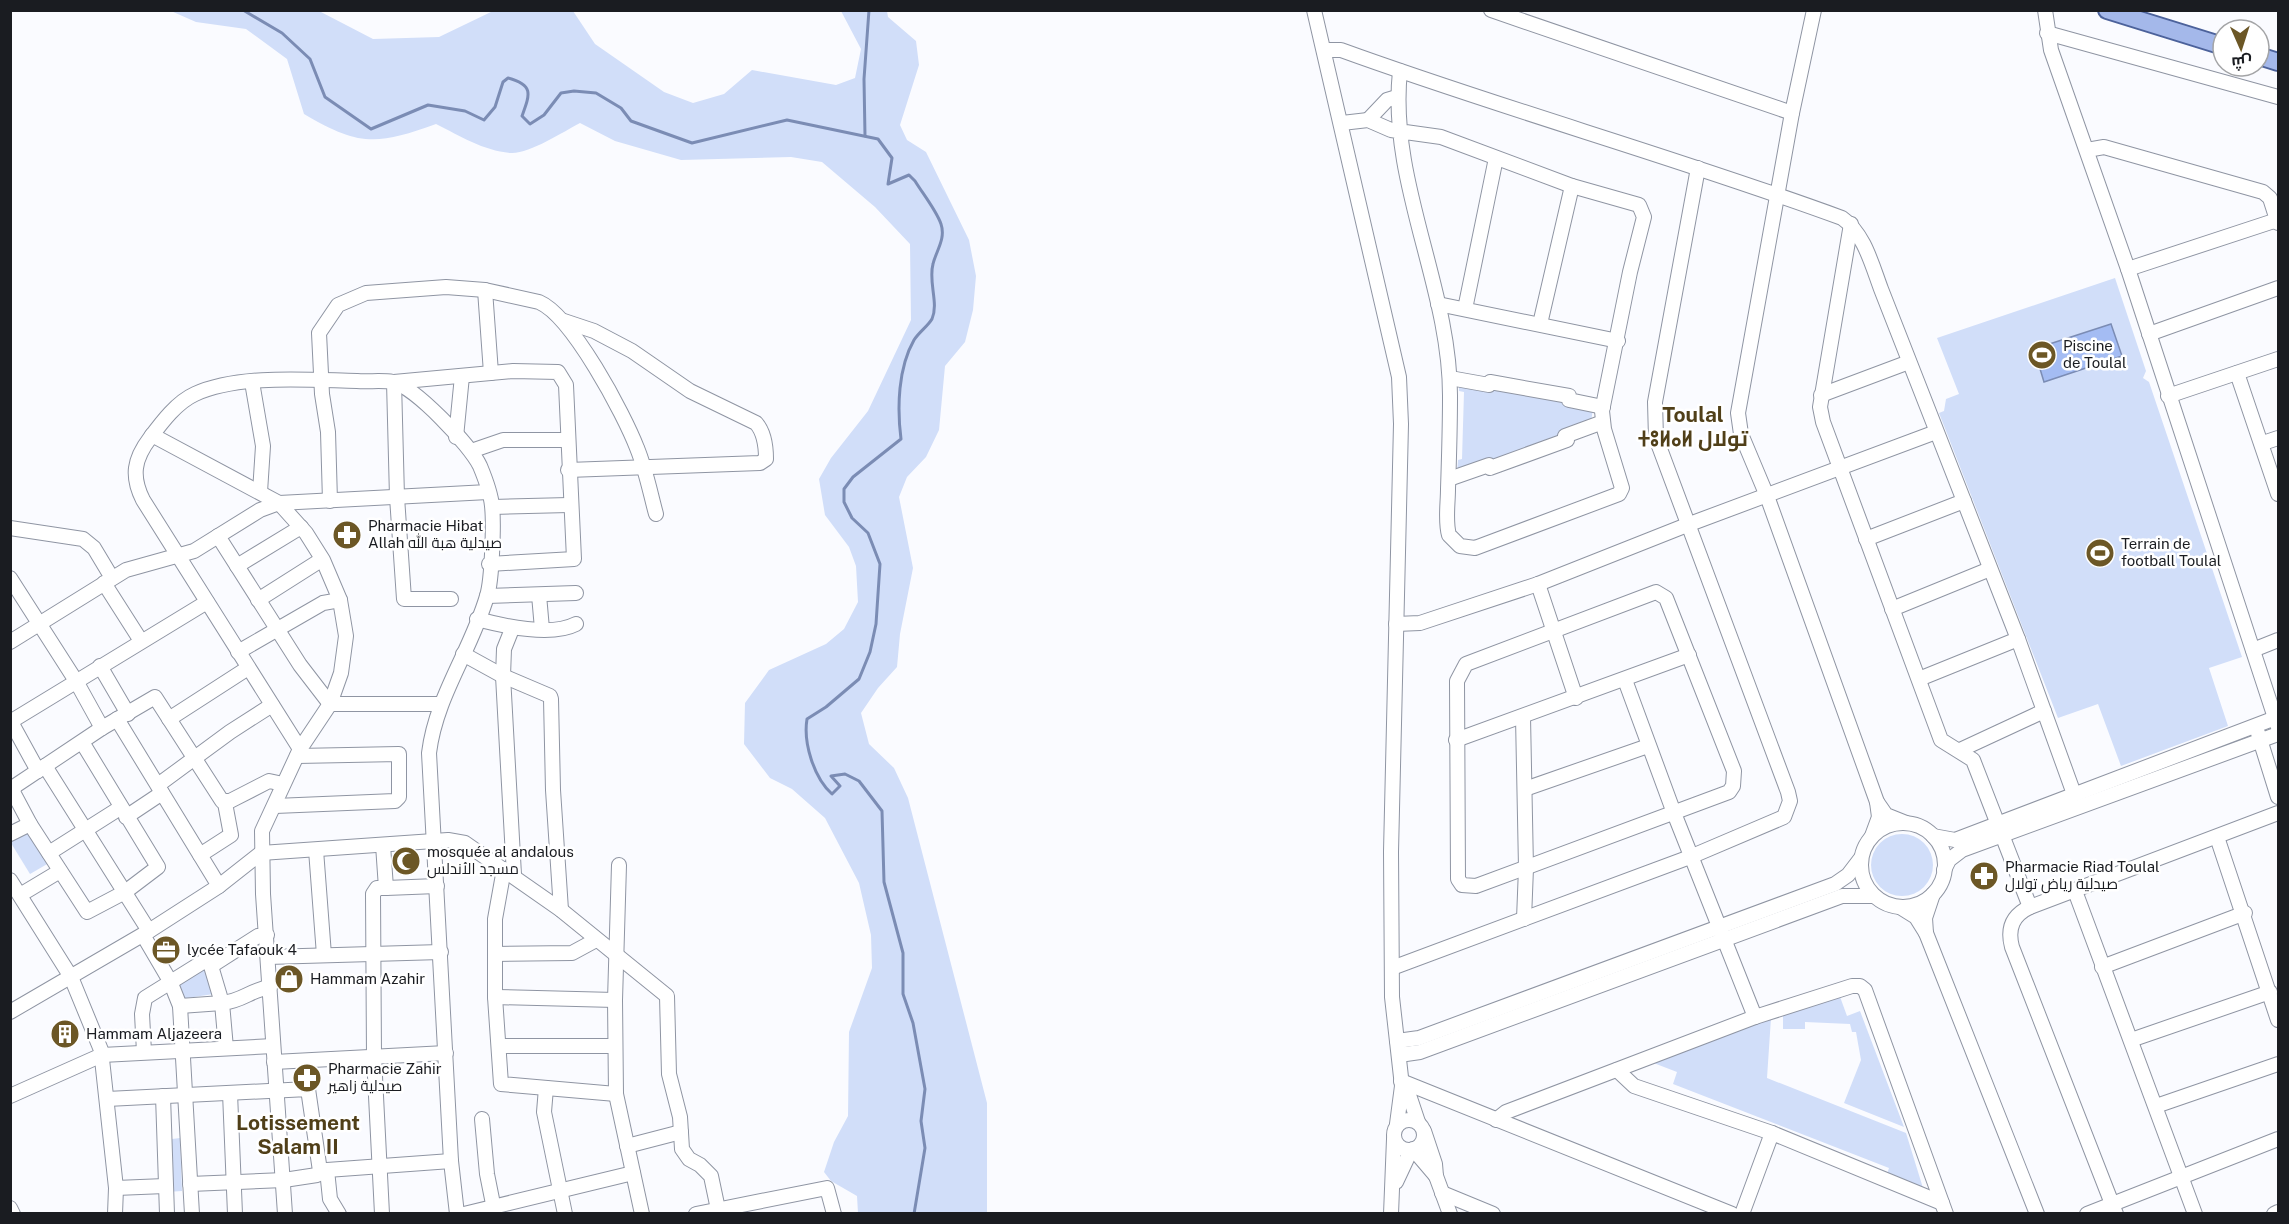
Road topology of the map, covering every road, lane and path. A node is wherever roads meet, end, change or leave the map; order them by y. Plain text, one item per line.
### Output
1 (1491, 10) edge
2 (1814, 10) edge
3 (2044, 10) edge
4 (2107, 10) edge
5 (1318, 14) edge
6 (2047, 33) junction
7 (2211, 42) edge
8 (1325, 50) junction
9 (1400, 71) junction
10 (1397, 97) junction
11 (2278, 97) edge
12 (1792, 113) junction
13 (1368, 120) junction
14 (1342, 123) junction
15 (1401, 132) junction
16 (2087, 150) junction
17 (1496, 158) junction
18 (1698, 168) junction
19 (1572, 186) junction
20 (1777, 194) junction
21 (2278, 221) edge
22 (1851, 224) junction
23 (2128, 269) junction
24 (2278, 288) edge
25 (485, 290) junction
26 (1438, 304) junction
27 (1465, 309) junction
28 (564, 321) junction
29 (1540, 324) junction
30 (2149, 333) junction
31 (1618, 341) junction
32 (2278, 359) edge
33 (1909, 362) junction
34 (491, 373) junction
35 (2237, 373) junction
36 (462, 376) junction
37 (1450, 378) junction
38 (321, 380) junction
39 (252, 382) junction
40 (394, 382) junction
41 (1821, 395) junction
42 (2168, 396) junction
43 (1603, 407) junction
44 (1603, 422) junction
45 (1936, 432) junction
46 (152, 435) junction
47 (456, 437) junction
48 (2278, 438) edge
49 (567, 440) junction
50 (2263, 443) junction
51 (471, 451) junction
52 (644, 466) junction
53 (1839, 469) junction
54 (568, 470) junction
55 (1449, 479) junction
56 (260, 492) junction
57 (488, 492) junction
58 (2278, 494) edge
59 (1767, 496) junction
60 (397, 497) junction
61 (330, 501) junction
62 (1964, 501) junction
63 (279, 503) junction
64 (569, 505) junction
65 (493, 507) junction
66 (656, 514) dead end
67 (1687, 525) junction
68 (302, 527) junction
69 (10, 528) edge
70 (218, 536) junction
71 (1866, 539) junction
72 (179, 557) junction
73 (321, 560) junction
74 (489, 564) junction
75 (237, 566) junction
76 (1990, 569) junction
77 (10, 578) edge
78 (108, 580) junction
79 (1538, 584) junction
80 (576, 593) dead end
81 (539, 595) junction
82 (487, 596) junction
83 (451, 599) dead end
84 (258, 600) junction
85 (340, 600) junction
86 (207, 602) junction
87 (1892, 609) junction
88 (477, 619) junction
89 (39, 624) junction
90 (576, 624) dead end
91 (1396, 624) junction
92 (277, 628) junction
93 (512, 629) junction
94 (542, 629) junction
95 (1554, 631) junction
96 (2018, 639) junction
97 (2278, 639) edge
98 (141, 641) junction
99 (10, 642) edge
100 (2253, 650) junction
101 (238, 652) junction
102 (463, 654) junction
103 (1689, 655) junction
104 (100, 666) junction
105 (248, 668) junction
106 (503, 676) junction
107 (1919, 679) junction
108 (1625, 680) junction
109 (76, 681) junction
110 (1576, 699) junction
111 (330, 704) junction
112 (440, 704) junction
113 (272, 705) junction
114 (2044, 711) junction
115 (123, 716) junction
116 (1524, 717) junction
117 (169, 719) junction
118 (11, 721) edge
119 (2278, 721) edge
120 (2255, 726) junction
121 (102, 728) junction
122 (2278, 734) edge
123 (1456, 740) junction
124 (2260, 741) junction
125 (82, 742) junction
126 (1648, 746) junction
127 (1960, 750) junction
128 (298, 753) junction
129 (195, 759) junction
130 (42, 769) junction
131 (283, 784) junction
132 (160, 789) junction
133 (1525, 789) junction
134 (2074, 794) junction
135 (2278, 797) edge
136 (1877, 802) junction
137 (225, 803) junction
138 (275, 806) junction
139 (123, 812) junction
140 (1674, 813) junction
141 (2278, 813) edge
142 (30, 824) junction
143 (1908, 824) junction
144 (1998, 830) junction
145 (84, 831) junction
146 (10, 834) edge
147 (1933, 836) junction
148 (2217, 837) junction
149 (1871, 838) junction
150 (433, 842) junction
151 (383, 845) junction
152 (316, 850) junction
153 (49, 853) junction
154 (261, 853) junction
155 (200, 855) junction
156 (1690, 857) junction
157 (1861, 858) junction
158 (619, 866) dead end
159 (1526, 868) junction
160 (1944, 870) junction
161 (60, 871) junction
162 (509, 872) junction
163 (10, 880) edge
164 (219, 886) junction
165 (436, 886) junction
166 (387, 888) junction
167 (2075, 891) junction
168 (125, 892) junction
169 (1933, 894) junction
170 (20, 895) junction
171 (1874, 896) junction
172 (1900, 907) junction
173 (2030, 907) junction
174 (561, 910) junction
175 (2244, 913) junction
176 (1524, 919) junction
177 (146, 933) junction
178 (1722, 933) junction
179 (1926, 933) junction
180 (267, 935) junction
181 (596, 940) junction
182 (441, 952) junction
183 (616, 953) junction
184 (374, 954) junction
185 (495, 954) junction
186 (324, 955) junction
187 (268, 957) junction
188 (210, 966) junction
189 (2102, 967) junction
190 (1392, 968) junction
191 (71, 977) junction
192 (170, 981) junction
193 (270, 987) junction
194 (2270, 992) junction
195 (495, 998) junction
196 (615, 1000) junction
197 (222, 1003) junction
198 (180, 1006) junction
199 (10, 1012) edge
200 (1755, 1017) junction
201 (2278, 1020) edge
202 (2131, 1040) junction
203 (273, 1046) junction
204 (499, 1046) junction
205 (614, 1046) junction
206 (226, 1048) junction
207 (1398, 1048) junction
208 (183, 1050) junction
209 (144, 1052) junction
210 (446, 1053) junction
211 (102, 1055) junction
212 (374, 1057) junction
213 (274, 1062) junction
214 (2278, 1064) edge
215 (1617, 1070) junction
216 (1402, 1084) junction
217 (546, 1088) junction
218 (276, 1090) junction
219 (230, 1093) junction
220 (616, 1094) junction
221 (187, 1095) junction
222 (10, 1096) edge
223 (164, 1096) junction
224 (107, 1099) junction
225 (2156, 1106) junction
226 (482, 1119) dead end
227 (1496, 1120) junction
228 (1397, 1124) junction
229 (1421, 1127) junction
230 (681, 1132) junction
231 (1772, 1133) junction
232 (1394, 1139) junction
233 (2278, 1139) edge
234 (627, 1146) junction
235 (1412, 1150) junction
236 (451, 1161) junction
237 (380, 1166) junction
238 (324, 1171) junction
239 (633, 1173) junction
240 (1436, 1176) junction
241 (2180, 1178) junction
242 (284, 1180) junction
243 (233, 1183) junction
244 (190, 1184) junction
245 (165, 1186) junction
246 (1394, 1187) junction
247 (116, 1188) junction
248 (561, 1191) junction
249 (1442, 1193) junction
250 (10, 1208) edge
251 (1944, 1208) edge
252 (2114, 1209) edge
253 (495, 1211) edge
254 (719, 1211) edge
255 (2278, 1212) edge
256 (13, 1214) edge
257 (115, 1214) edge
258 (167, 1214) edge
259 (192, 1214) edge
260 (235, 1214) edge
261 (285, 1214) edge
262 (339, 1214) edge
263 (382, 1214) edge
264 (457, 1214) edge
265 (464, 1214) edge
266 (565, 1214) edge
267 (642, 1214) edge
268 (696, 1214) edge
269 (834, 1214) edge
270 (1391, 1214) edge
271 (1450, 1214) edge
272 (1493, 1214) edge
273 (1732, 1214) edge
274 (1742, 1214) edge
275 (2037, 1214) edge
276 (2086, 1214) edge
277 (2195, 1214) edge
278 (2274, 1214) edge

1 - 12 street
2 - 12 street
3 - 6 street
4 - 7 main road
5 - 8 street
6 - 11 street
6 - 16 street
8 - 9 street
8 - 14 street
9 - 10 street
9 - 18 street
10 - 13 street
10 - 15 street
12 - 20 street
13 - 14 street
13 - 15 street
14 - 91 street
15 - 17 street
15 - 26 street
16 - 21 street
16 - 23 street
17 - 19 street
17 - 27 street
18 - 20 street
18 - 67 street
19 - 29 street
19 - 31 street
20 - 22 street
20 - 59 street
21 - 23 street
22 - 33 street
22 - 41 street
23 - 30 street
24 - 30 street
25 - 28 street
25 - 34 street
25 - 38 street
26 - 27 street
26 - 37 street
27 - 29 street
28 - 52 street
28 - 52 street
29 - 31 street
30 - 42 street
31 - 43 street
32 - 35 street
33 - 41 street
33 - 45 street
34 - 36 street
34 - 49 street
35 - 42 street
35 - 50 street
36 - 40 street
36 - 47 street
37 - 43 street
37 - 55 street
38 - 39 street
38 - 40 street
38 - 61 street
39 - 46 street
39 - 56 street
40 - 47 street
40 - 60 street
41 - 53 street
42 - 100 street
43 - 44 street
44 - 55 street
44 - 55 street
45 - 53 street
45 - 62 street
46 - 56 street
46 - 72 street
47 - 51 street
48 - 50 street
49 - 51 street
49 - 54 street
50 - 58 street
51 - 57 street
52 - 54 street
52 - 66 street
53 - 59 street
53 - 71 street
54 - 64 street
56 - 63 street
57 - 60 street
57 - 65 street
59 - 67 street
59 - 136 street
60 - 61 street
60 - 83 street
61 - 63 street
62 - 71 street
62 - 76 street
63 - 68 street
63 - 70 street
64 - 65 street
64 - 74 street
65 - 74 street
67 - 79 street
67 - 156 street
68 - 73 street
68 - 75 street
69 - 78 street
70 - 72 street
70 - 75 street
71 - 87 street
72 - 78 street
72 - 86 street
73 - 84 street
73 - 85 street
74 - 82 street
75 - 84 street
76 - 87 street
76 - 96 street
77 - 89 street
78 - 89 street
78 - 98 street
79 - 91 street
79 - 95 street
80 - 81 street
81 - 82 street
81 - 94 street
82 - 88 street
84 - 92 street
85 - 92 street
85 - 111 street
86 - 98 street
86 - 101 street
87 - 107 street
88 - 93 street
88 - 102 street
89 - 99 street
89 - 109 street
90 - 94 street
91 - 190 street
92 - 101 street
92 - 111 street
93 - 94 street
93 - 106 street
95 - 103 street
95 - 110 street
95 - 123 street
96 - 107 street
96 - 114 street
97 - 100 street
98 - 104 street
100 - 119 street
101 - 105 street
102 - 106 street
102 - 112 street
103 - 108 street
103 - 140 street
104 - 109 street
104 - 115 street
105 - 113 street
105 - 117 street
106 - 162 street
106 - 174 street
107 - 127 street
108 - 110 street
108 - 126 street
109 - 118 street
109 - 121 street
110 - 116 street
111 - 112 street
111 - 128 street
112 - 150 street
113 - 128 street
113 - 129 street
114 - 127 street
114 - 134 street
115 - 117 street
115 - 121 street
115 - 132 street
116 - 123 street
116 - 133 street
117 - 129 street
118 - 130 street
119 - 120 street
120 - 124 street
120 - 134 street
121 - 125 street
122 - 124 street
123 - 159 street
124 - 135 street
124 - 144 street
125 - 130 street
125 - 139 street
126 - 133 street
126 - 140 street
127 - 144 street
128 - 131 street
128 - 138 street
129 - 132 street
129 - 137 street
130 - 142 street
130 - 145 street
131 - 137 street
131 - 138 street
132 - 139 street
132 - 155 street
133 - 159 street
134 - 144 street
136 - 143 street
136 - 149 street
137 - 155 street
138 - 154 street
139 - 145 street
139 - 168 street
140 - 156 street
140 - 159 street
141 - 148 street
142 - 146 street
142 - 153 street
143 - 147 street
143 - 149 street
144 - 147 street
144 - 160 street
144 - 173 street
145 - 153 street
145 - 168 street
147 - 160 street
148 - 167 street
148 - 175 street
149 - 157 street
150 - 151 street
150 - 162 street
150 - 165 street
151 - 152 street
151 - 166 street
152 - 154 street
152 - 186 street
153 - 161 street
154 - 164 street
154 - 180 street
155 - 164 street
156 - 176 street
156 - 178 street
157 - 171 street
157 - 178 street
158 - 183 street
159 - 176 street
160 - 169 street
161 - 168 street
161 - 170 street
162 - 174 street
162 - 185 street
163 - 170 street
164 - 177 street
165 - 166 street
165 - 182 street
166 - 184 street
167 - 173 street
167 - 189 street
168 - 177 street
169 - 172 street
169 - 179 street
170 - 191 street
171 - 172 street
171 - 178 street
172 - 179 street
173 - 252 street
174 - 181 street
175 - 189 street
175 - 194 street
176 - 190 street
177 - 191 street
177 - 192 street
178 - 200 street
178 - 207 street
179 - 275 street
180 - 187 street
180 - 188 street
181 - 183 street
181 - 185 street
182 - 184 street
182 - 210 street
183 - 196 street
183 - 230 street
184 - 186 street
184 - 212 street
185 - 195 street
186 - 187 street
187 - 193 street
188 - 192 street
188 - 197 street
189 - 202 street
190 - 207 street
191 - 199 street
191 - 211 street
192 - 198 street
192 - 209 street
193 - 197 street
193 - 203 street
194 - 201 street
194 - 202 street
195 - 196 street
195 - 204 street
196 - 205 street
197 - 198 street
197 - 206 street
198 - 208 street
200 - 215 street
200 - 251 street
202 - 225 street
203 - 206 street
203 - 213 street
204 - 205 street
204 - 217 street
205 - 220 street
206 - 208 street
207 - 216 street
208 - 209 street
208 - 221 street
209 - 211 street
210 - 212 street
210 - 236 street
211 - 222 street
211 - 224 street
212 - 213 street
212 - 237 street
213 - 218 street
214 - 225 street
215 - 227 street
215 - 231 street
216 - 227 street
216 - 228 street
216 - 229 street
217 - 220 street
217 - 248 street
218 - 219 street
218 - 238 street
218 - 242 street
219 - 221 street
219 - 243 street
220 - 234 street
221 - 223 street
221 - 244 street
223 - 224 street
223 - 245 street
224 - 247 street
225 - 241 street
226 - 253 street
227 - 273 street
228 - 229 street
228 - 232 street
229 - 235 street
229 - 240 street
230 - 234 street
230 - 254 street
231 - 251 street
231 - 274 street
232 - 235 street
232 - 246 street
233 - 241 street
234 - 239 street
235 - 240 street
235 - 246 street
236 - 237 street
236 - 264 street
237 - 238 street
237 - 263 street
238 - 242 street
238 - 262 street
239 - 248 street
239 - 267 street
240 - 249 street
241 - 252 street
241 - 277 street
242 - 243 street
242 - 261 street
243 - 244 street
243 - 260 street
244 - 259 street
245 - 247 street
245 - 258 street
246 - 270 street
247 - 257 street
248 - 253 street
248 - 266 street
249 - 271 street
249 - 272 street
250 - 256 street
252 - 276 street
253 - 265 street
254 - 268 street
254 - 269 street
255 - 278 street

